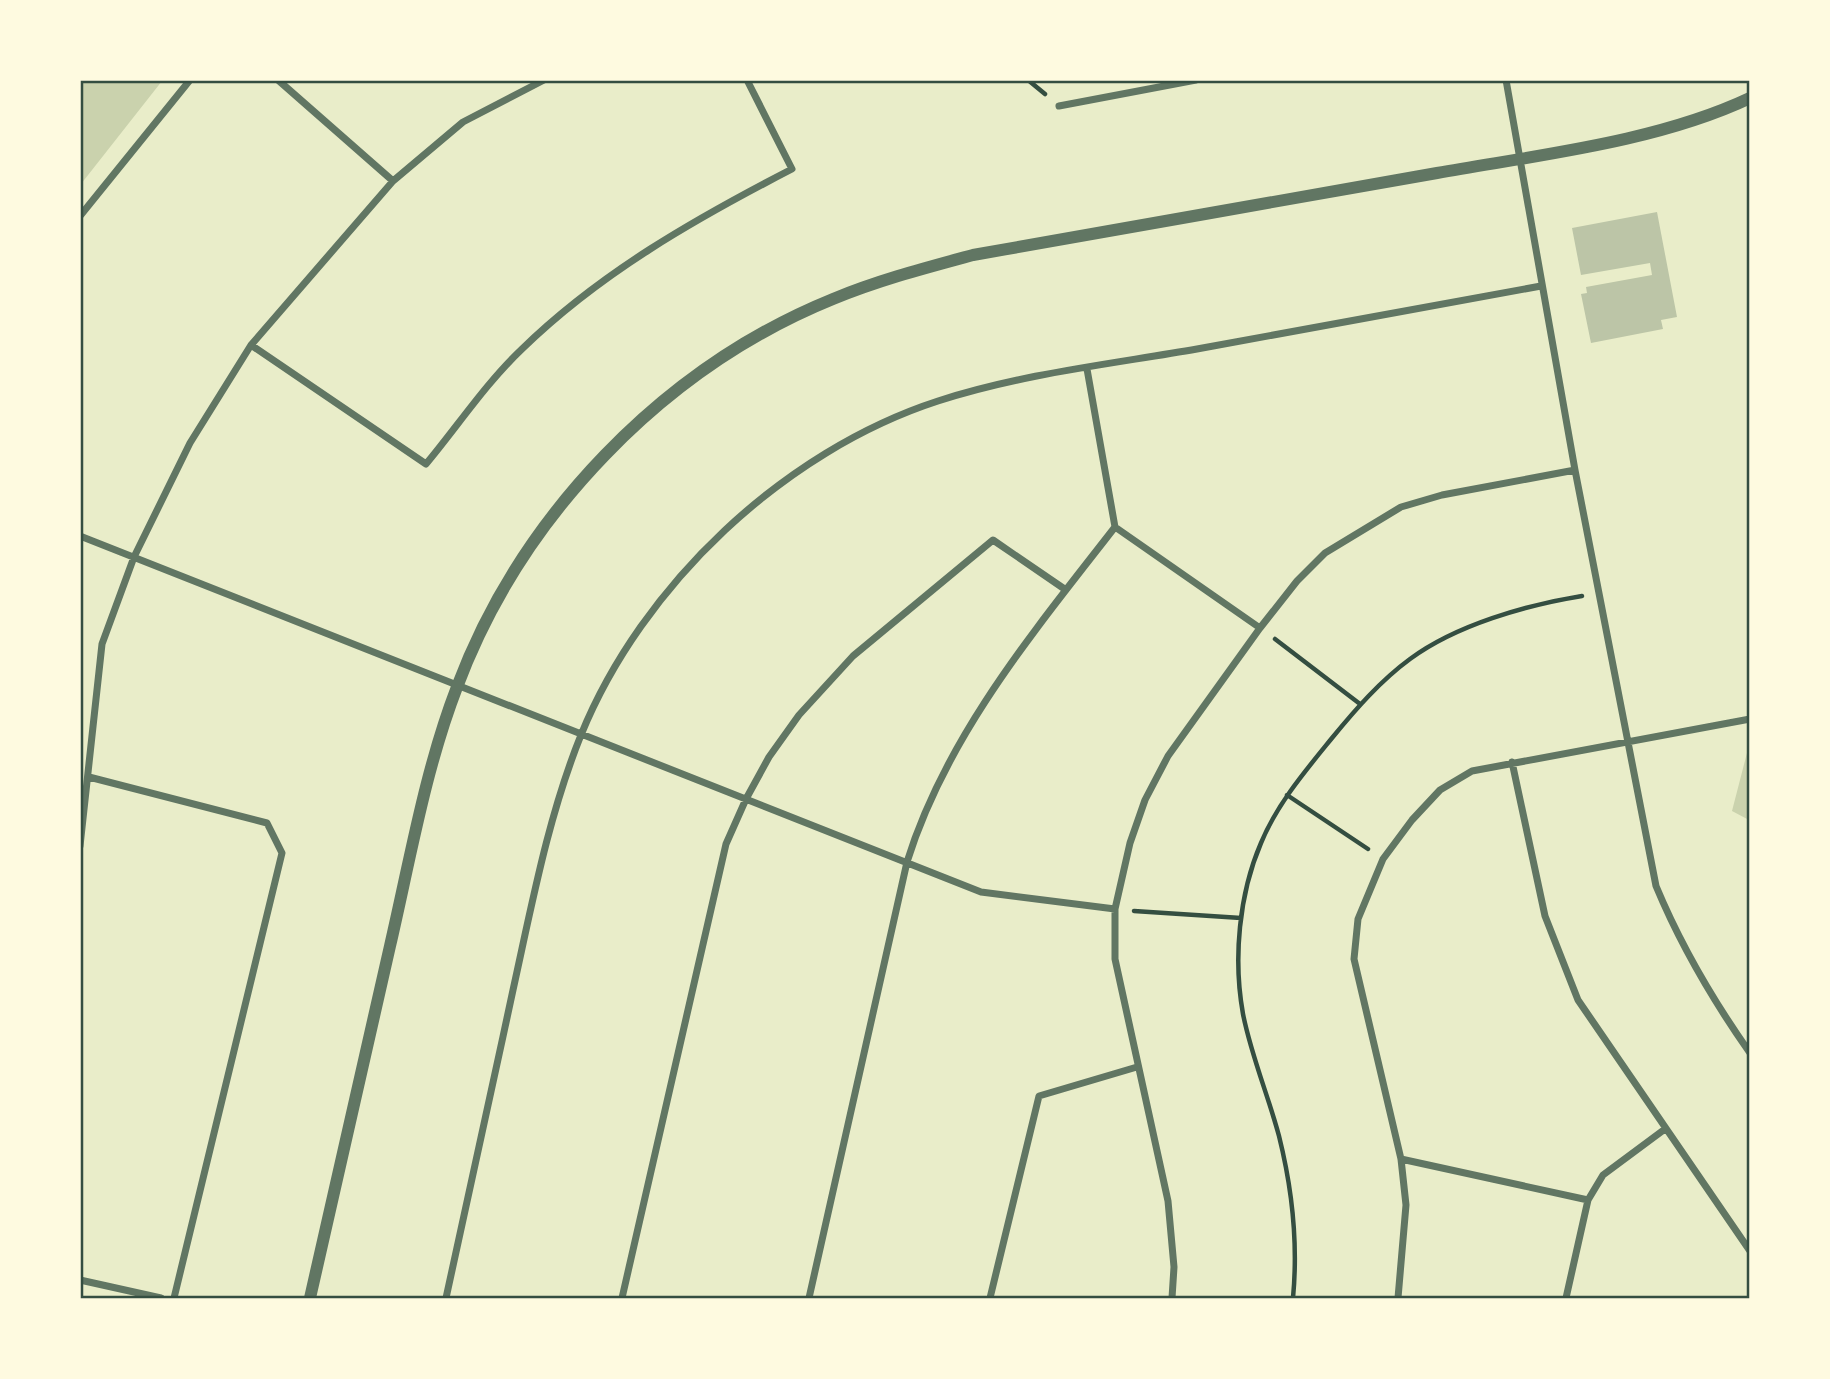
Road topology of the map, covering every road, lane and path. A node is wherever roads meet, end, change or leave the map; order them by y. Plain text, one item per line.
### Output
1 (190, 80) edge
2 (278, 80) edge
3 (544, 80) edge
4 (747, 80) edge
5 (1196, 80) edge
6 (1506, 80) edge
7 (1749, 98) edge
8 (1059, 106) dead end
9 (1520, 159) junction
10 (393, 181) junction
11 (80, 216) edge
12 (1541, 286) junction
13 (251, 345) junction
14 (1087, 369) junction
15 (1575, 470) junction
16 (1115, 527) junction
17 (80, 536) edge
18 (134, 557) junction
19 (1066, 590) junction
20 (1599, 593) junction
21 (1260, 628) junction
22 (458, 684) junction
23 (1360, 704) junction
24 (1749, 719) edge
25 (582, 733) junction
26 (1629, 740) junction
27 (1512, 762) junction
28 (89, 777) junction
29 (1287, 795) junction
30 (746, 799) junction
31 (80, 846) edge
32 (1383, 859) junction
33 (906, 862) junction
34 (1115, 909) junction
35 (1241, 918) junction
36 (1749, 1052) edge
37 (1137, 1068) junction
38 (1665, 1129) junction
39 (1402, 1159) junction
40 (1588, 1200) junction
41 (1749, 1251) edge
42 (80, 1280) edge
43 (161, 1298) edge
44 (174, 1298) edge
45 (310, 1298) edge
46 (446, 1298) edge
47 (622, 1298) edge
48 (808, 1298) edge
49 (990, 1298) edge
50 (1172, 1298) edge
51 (1293, 1298) edge
52 (1398, 1298) edge
53 (1566, 1298) edge

1 - 11 street
2 - 10 street
3 - 10 street
4 - 13 street
5 - 8 street
6 - 9 street
7 - 9 street
9 - 12 street
9 - 22 street
10 - 13 street
12 - 14 street
12 - 15 street
13 - 18 street
14 - 16 street
14 - 25 street
15 - 20 street
15 - 21 street
16 - 19 street
16 - 21 street
17 - 18 street
18 - 22 street
18 - 28 street
19 - 30 street
19 - 33 street
20 - 23 path
20 - 26 street
21 - 23 path
21 - 34 street
22 - 25 street
22 - 45 street
23 - 29 path
24 - 26 street
25 - 30 street
25 - 46 street
26 - 27 street
26 - 36 street
27 - 32 street
27 - 38 street
28 - 31 street
28 - 44 street
29 - 32 path
29 - 35 path
30 - 33 street
30 - 47 street
32 - 39 street
33 - 34 street
33 - 48 street
34 - 35 path
34 - 37 street
35 - 51 path
37 - 49 street
37 - 50 street
38 - 40 street
38 - 41 street
39 - 40 street
39 - 52 street
40 - 53 street
42 - 43 street

